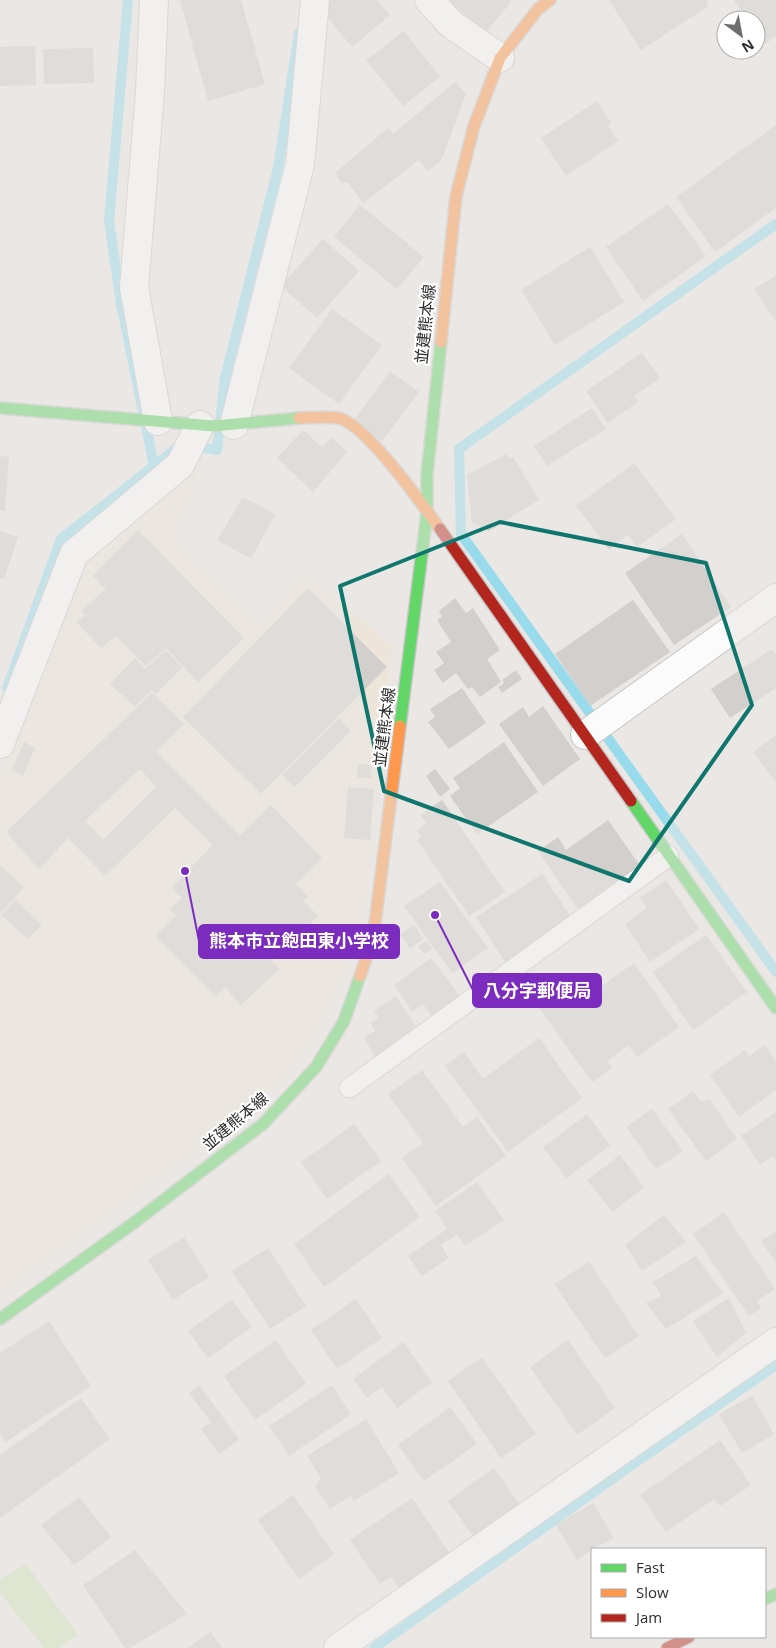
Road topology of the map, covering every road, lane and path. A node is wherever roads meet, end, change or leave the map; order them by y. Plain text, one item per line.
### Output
1 (154, 0) edge
2 (315, 0) edge
3 (429, 0) edge
4 (550, 0) edge
5 (500, 58) junction
6 (0, 408) edge
7 (158, 421) junction
8 (200, 425) junction
9 (234, 425) junction
10 (427, 513) junction
11 (776, 598) edge
12 (585, 735) junction
13 (0, 744) edge
14 (669, 856) junction
15 (776, 1008) edge
16 (349, 1088) dead end
17 (0, 1319) edge
18 (776, 1342) edge
19 (687, 1638) edge
20 (338, 1648) edge
21 (666, 1648) edge

1 - 7 street
2 - 9 street
3 - 5 street
4 - 5 main road, 並建熊本線
5 - 10 main road, 並建熊本線
6 - 7 main road
7 - 8 main road
8 - 9 main road
8 - 13 street
9 - 10 main road
10 - 12 main road
10 - 17 main road, 並建熊本線
11 - 12 street
12 - 14 main road
14 - 15 main road
14 - 16 lane
18 - 20 street
19 - 21 main road

